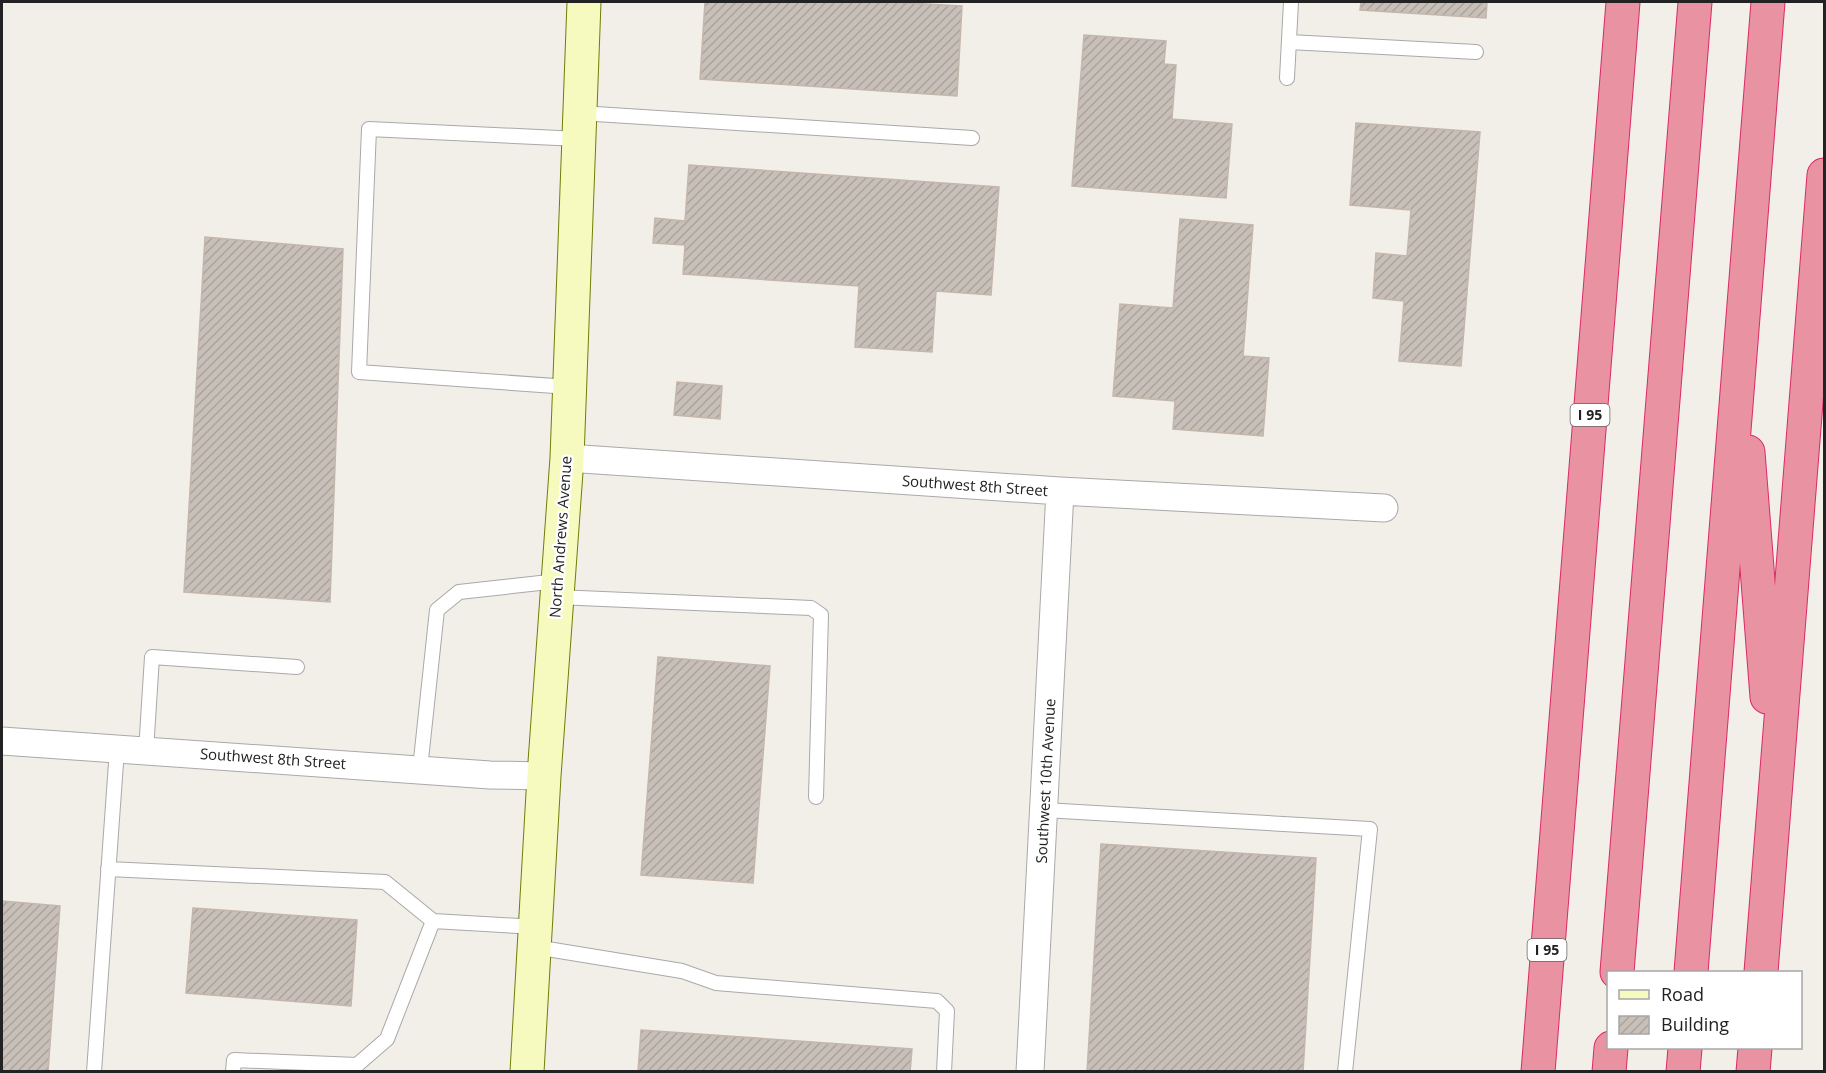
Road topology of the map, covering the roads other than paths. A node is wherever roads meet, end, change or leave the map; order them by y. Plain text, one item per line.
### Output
1 (584, 2) edge
2 (1292, 2) edge
3 (1623, 2) edge
4 (1695, 2) edge
5 (1768, 2) edge
6 (1289, 42) junction
7 (1476, 52) dead end
8 (1287, 78) dead end
9 (580, 126) junction
10 (972, 138) dead end
11 (1824, 175) edge
12 (1740, 349) junction
13 (569, 387) junction
14 (567, 458) junction
15 (1060, 491) junction
16 (1384, 508) dead end
17 (557, 589) junction
18 (297, 666) dead end
19 (2, 741) edge
20 (117, 749) junction
21 (146, 751) junction
22 (420, 769) junction
23 (544, 776) junction
24 (816, 797) dead end
25 (1775, 800) junction
26 (1044, 810) junction
27 (108, 869) junction
28 (433, 921) junction
29 (535, 937) junction
30 (1617, 971) edge
31 (1691, 971) edge
32 (1761, 971) edge
33 (1611, 1049) edge
34 (1685, 1049) edge
35 (1755, 1049) edge
36 (357, 1068) edge
37 (94, 1071) edge
38 (233, 1071) edge
39 (528, 1071) edge
40 (944, 1071) edge
41 (1030, 1071) edge
42 (1345, 1071) edge
43 (1538, 1071) edge
44 (1609, 1071) edge
45 (1683, 1071) edge
46 (1753, 1071) edge

1 - 9 main road, North Andrews Avenue
2 - 6 lane
3 - 43 highway, I 95
4 - 30 highway
5 - 12 highway
6 - 7 lane
6 - 8 lane
9 - 10 lane
9 - 13 main road, North Andrews Avenue
9 - 13 lane
11 - 25 highway
12 - 25 highway
12 - 31 highway
13 - 14 main road, North Andrews Avenue
14 - 15 street, Southwest 8th Street
14 - 17 main road, North Andrews Avenue
15 - 16 street, Southwest 8th Street
15 - 26 street, Southwest 10th Avenue
17 - 22 lane
17 - 23 main road, North Andrews Avenue
17 - 24 lane
18 - 21 lane
19 - 20 street, Southwest 8th Street
20 - 21 street, Southwest 8th Street
20 - 27 lane
21 - 22 street, Southwest 8th Street
22 - 23 street, Southwest 8th Street
23 - 29 main road, North Andrews Avenue
25 - 32 highway
26 - 41 street, Southwest 10th Avenue
26 - 42 lane
27 - 28 lane
27 - 37 lane
28 - 29 lane
28 - 36 lane
29 - 39 main road, North Andrews Avenue
29 - 40 lane
33 - 44 highway
34 - 45 highway
35 - 46 highway
36 - 38 lane

